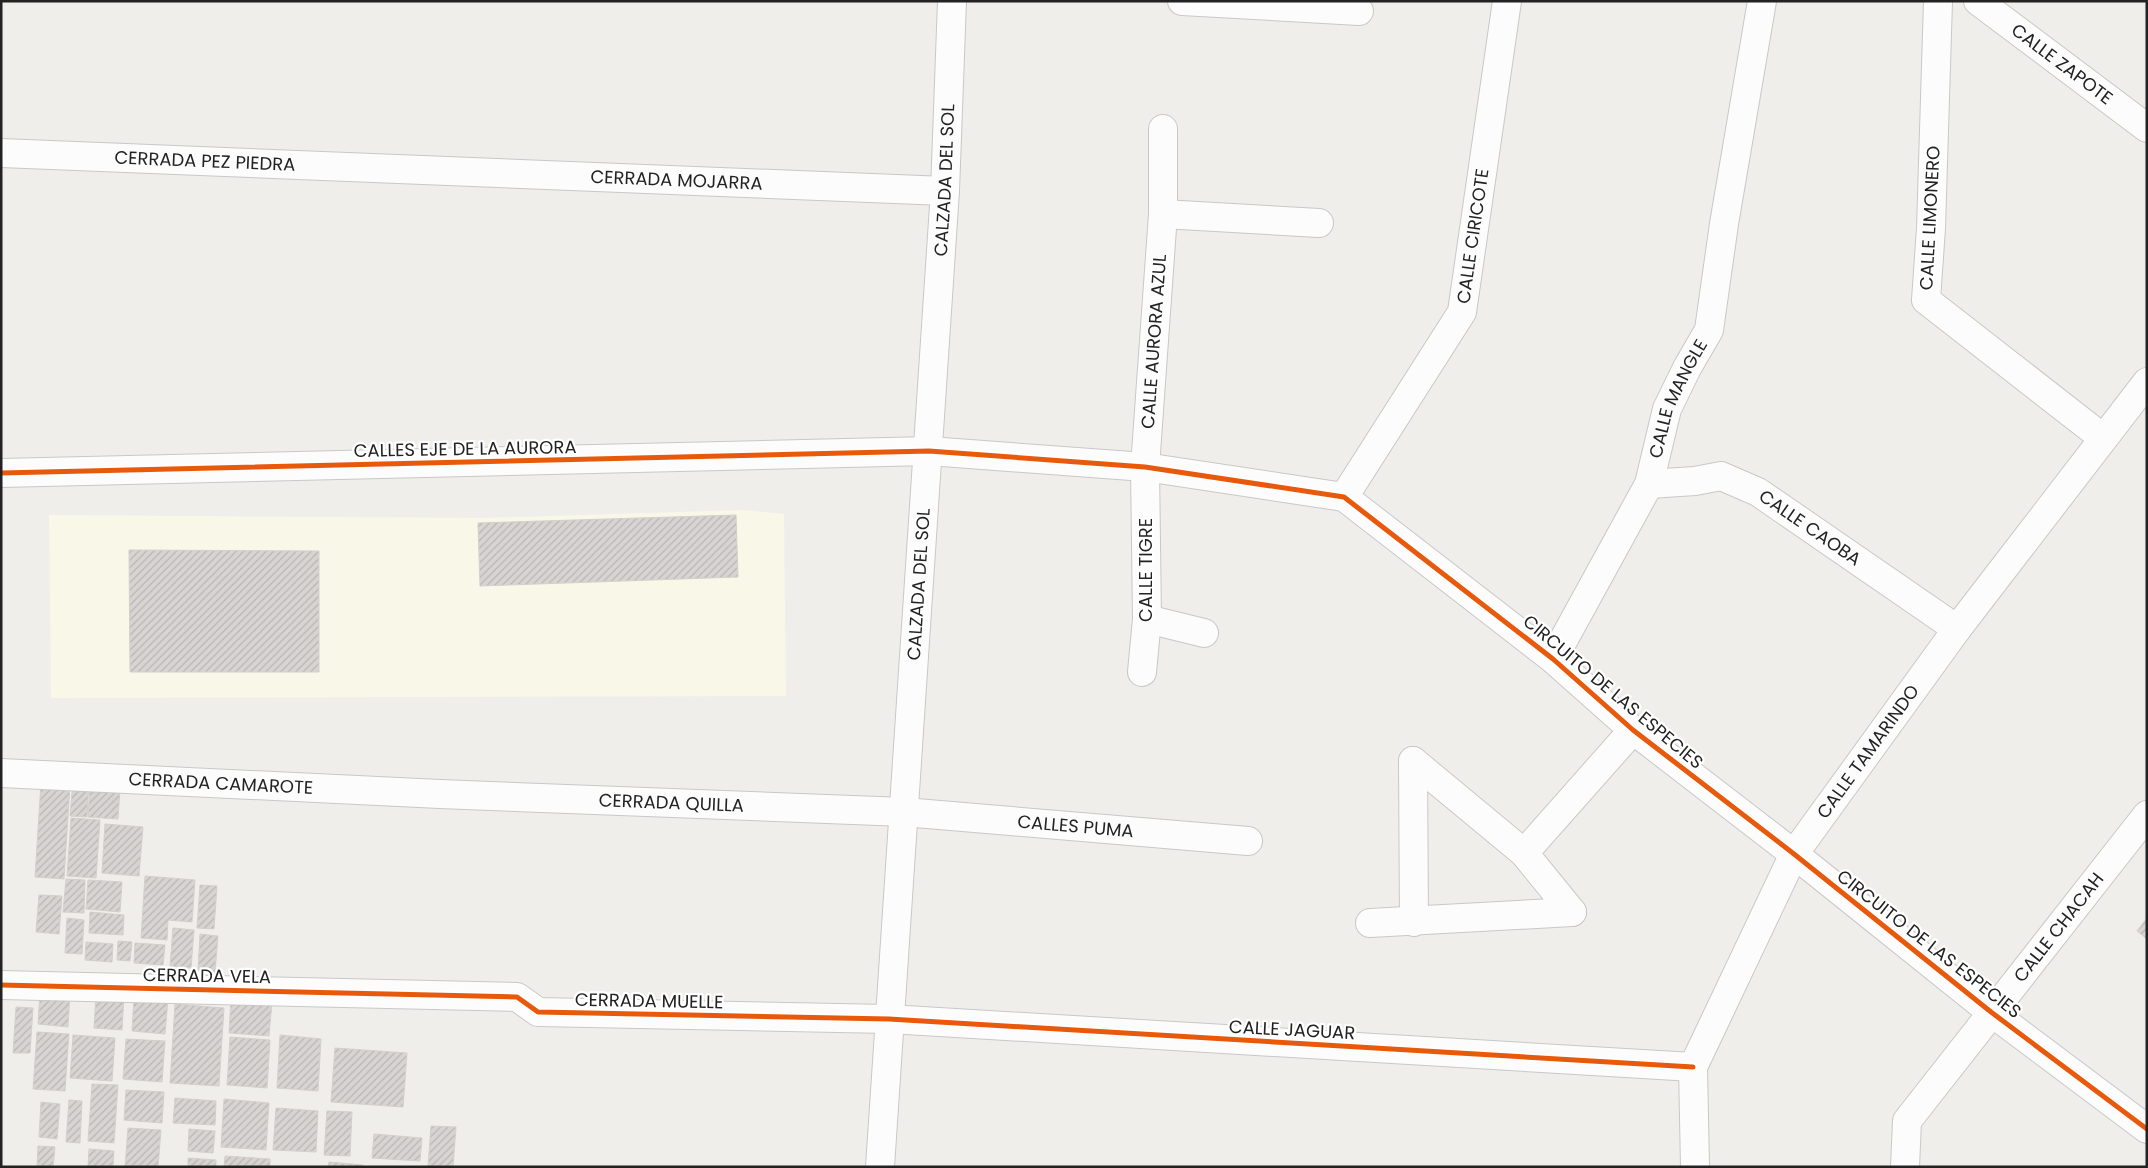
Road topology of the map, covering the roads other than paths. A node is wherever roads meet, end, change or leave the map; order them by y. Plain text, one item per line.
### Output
1 (952, 1) edge
2 (1182, 1) edge
3 (1507, 1) edge
4 (1762, 1) edge
5 (1938, 1) edge
6 (1978, 1) edge
7 (1359, 11) dead end
8 (2147, 128) edge
9 (1163, 129) dead end
10 (1, 153) edge
11 (408, 171) joint
12 (945, 191) junction
13 (1162, 214) junction
14 (1319, 222) dead end
15 (2147, 382) edge
16 (2103, 438) junction
17 (929, 451) junction
18 (1145, 467) junction
19 (1, 473) edge
20 (1649, 484) junction
21 (1344, 497) junction
22 (1147, 619) junction
23 (1957, 629) junction
24 (1204, 633) dead end
25 (1553, 659) junction
26 (1142, 672) dead end
27 (1633, 730) junction
28 (1, 774) edge
29 (440, 794) joint
30 (904, 812) junction
31 (2147, 815) edge
32 (1248, 841) dead end
33 (1524, 853) junction
34 (1794, 854) junction
35 (1414, 922) junction
36 (1370, 923) dead end
37 (1, 985) edge
38 (413, 995) joint
39 (1991, 1012) junction
40 (889, 1019) junction
41 (1693, 1067) junction
42 (2147, 1129) edge
43 (880, 1167) edge
44 (1695, 1167) edge
45 (1905, 1167) edge

1 - 12 street, CALZADA DEL SOL
2 - 7 street
3 - 21 street, CALLE CIRICOTE
4 - 20 street, CALLE MANGLE
5 - 16 street, CALLE LIMONERO
6 - 8 street, CALLE ZAPOTE
9 - 13 street, CALLE AURORA AZUL
10 - 11 street, CERRADA PEZ PIEDRA
11 - 12 street, CERRADA MOJARRA
12 - 17 street, CALZADA DEL SOL
13 - 14 street
13 - 18 street, CALLE AURORA AZUL
15 - 16 street, CALLE TAMARINDO
16 - 23 street, CALLE TAMARINDO
17 - 18 street, CIRCUITO DE LAS ESPECIES
17 - 19 street, CALLES EJE DE LA AURORA
17 - 30 street, CALZADA DEL SOL
18 - 21 street, CIRCUITO DE LAS ESPECIES
18 - 22 street, CALLE TIGRE
20 - 23 street, CALLE CAOBA
20 - 25 street, CALLE MANGLE
21 - 25 street, CIRCUITO DE LAS ESPECIES
22 - 24 street
22 - 26 street, CALLE TIGRE
23 - 34 street, CALLE TAMARINDO
25 - 27 street, CIRCUITO DE LAS ESPECIES
27 - 33 street
27 - 34 street, CIRCUITO DE LAS ESPECIES
28 - 29 street, CERRADA CAMAROTE
29 - 30 street, CERRADA QUILLA
30 - 32 street, CALLES PUMA
30 - 40 street, CALZADA DEL SOL
31 - 39 street, CALLE CHACAH
33 - 35 street
33 - 35 street
34 - 39 street, CIRCUITO DE LAS ESPECIES
34 - 41 street, CALLE TAMARINDO
35 - 36 street
37 - 38 street, CERRADA VELA
38 - 40 street, CERRADA MUELLE
39 - 42 street, CIRCUITO DE LAS ESPECIES
39 - 45 street, CALLE CHACAH
40 - 41 street, CALLE JAGUAR
40 - 43 street, CALZADA DEL SOL
41 - 44 street, CALLE TAMARINDO

